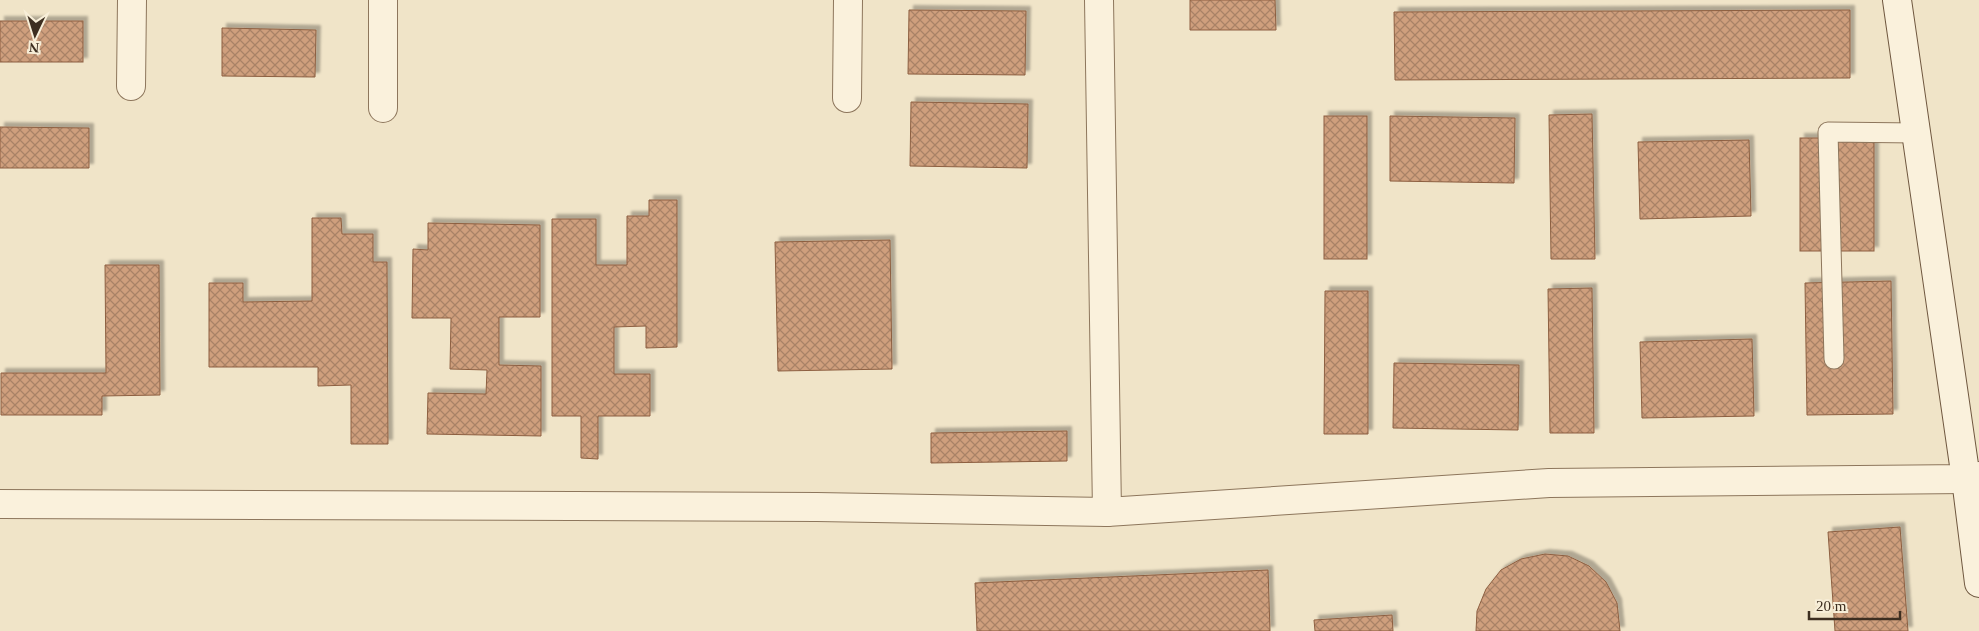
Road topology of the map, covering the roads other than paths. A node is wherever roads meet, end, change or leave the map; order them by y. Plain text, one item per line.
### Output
1 (132, 0) edge
2 (383, 0) edge
3 (848, 0) edge
4 (1099, 0) edge
5 (1897, 0) edge
6 (131, 86) dead end
7 (848, 98) dead end
8 (383, 108) dead end
9 (1916, 133) junction
10 (1834, 359) dead end
11 (1973, 478) edge
12 (0, 504) edge
13 (1107, 512) junction
14 (1979, 583) edge

1 - 6 street
2 - 8 street
3 - 7 street
4 - 13 street
5 - 9 street
9 - 10 lane
9 - 11 street
11 - 13 street
11 - 14 street
12 - 13 street

